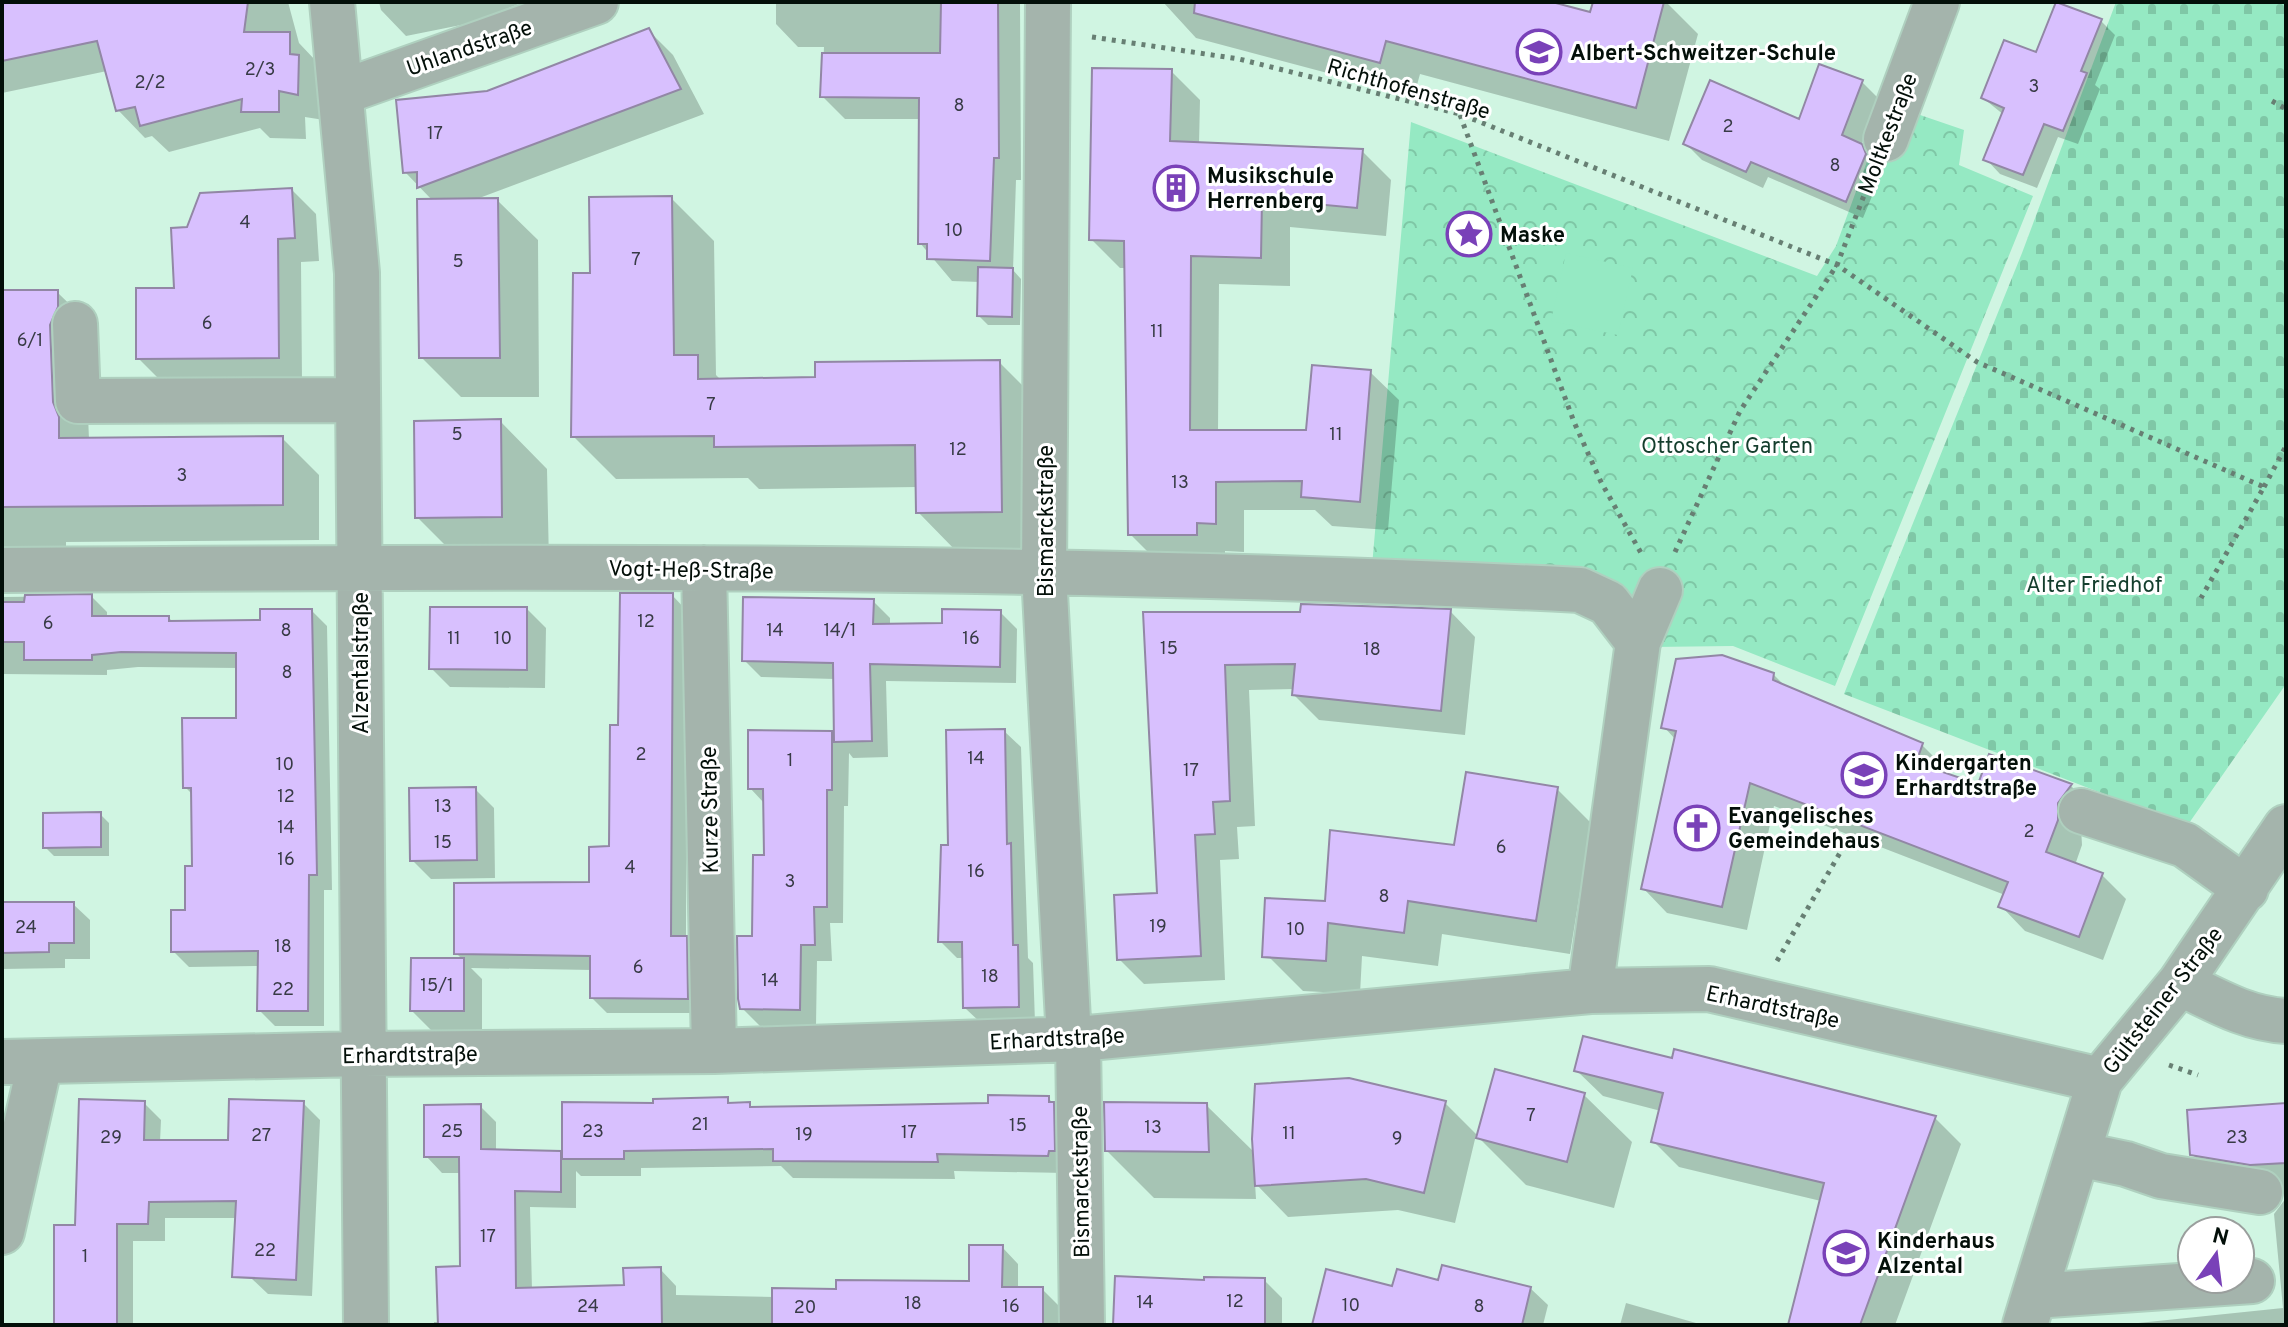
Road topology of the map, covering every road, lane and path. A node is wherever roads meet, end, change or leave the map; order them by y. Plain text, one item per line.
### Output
1 (332, 2) edge
2 (596, 2) edge
3 (1937, 2) edge
4 (1048, 16) edge
5 (343, 92) junction
6 (2272, 101) dead end
7 (2286, 109) edge
8 (1460, 114) junction
9 (1886, 139) joint
10 (1837, 265) junction
11 (75, 324) dead end
12 (358, 400) junction
13 (2286, 446) edge
14 (2264, 487) junction
15 (359, 567) junction
16 (704, 568) junction
17 (2, 570) edge
18 (1044, 574) junction
19 (1660, 590) junction
20 (2201, 598) dead end
21 (1638, 642) junction
22 (2081, 811) dead end
23 (2286, 827) edge
24 (1851, 834) dead end
25 (2246, 889) junction
26 (2180, 983) junction
27 (1590, 991) junction
28 (1758, 1001) junction
29 (2286, 1021) edge
30 (1074, 1039) junction
31 (714, 1051) junction
32 (362, 1054) junction
33 (21, 1062) edge
34 (2100, 1080) junction
35 (2078, 1154) junction
36 (2260, 1192) dead end
37 (2, 1232) edge
38 (2176, 1291) edge
39 (2030, 1311) edge
40 (366, 1325) edge
41 (1082, 1325) edge

1 - 5 street, Alzentalstraße
2 - 5 street, Uhlandstraße
3 - 9 street, Moltkestraße
4 - 8 path, Richthofenstraße
4 - 18 street, Bismarckstraße
5 - 12 street, Alzentalstraße
6 - 7 path
8 - 10 path, Richthofenstraße
8 - 19 path
9 - 10 path, Moltkestraße
10 - 14 path, Richthofenstraße
10 - 19 path, Moltkestraße
11 - 12 street
12 - 15 street, Alzentalstraße
13 - 14 path
14 - 20 path
15 - 16 street, Vogt-Heß-Straße
15 - 17 street, Vogt-Heß-Straße
15 - 32 street, Alzentalstraße
16 - 18 street, Vogt-Heß-Straße
16 - 31 street, Kurze Straße
18 - 21 street, Vogt-Heß-Straße
18 - 30 street, Bismarckstraße
19 - 21 street
21 - 27 street
22 - 25 street
23 - 25 street, Gültsteiner Straße
24 - 28 path
25 - 26 street, Gültsteiner Straße
26 - 29 street
26 - 34 street, Gültsteiner Straße
27 - 28 street, Erhardtstraße
27 - 30 street, Erhardtstraße
28 - 34 street, Erhardtstraße
30 - 31 street, Erhardtstraße
30 - 41 street, Bismarckstraße
31 - 32 street, Erhardtstraße
32 - 33 street, Erhardtstraße
32 - 40 street, Alzentalstraße
33 - 37 street
34 - 35 street, Gültsteiner Straße
35 - 36 street
35 - 39 street, Gültsteiner Straße
38 - 39 street

